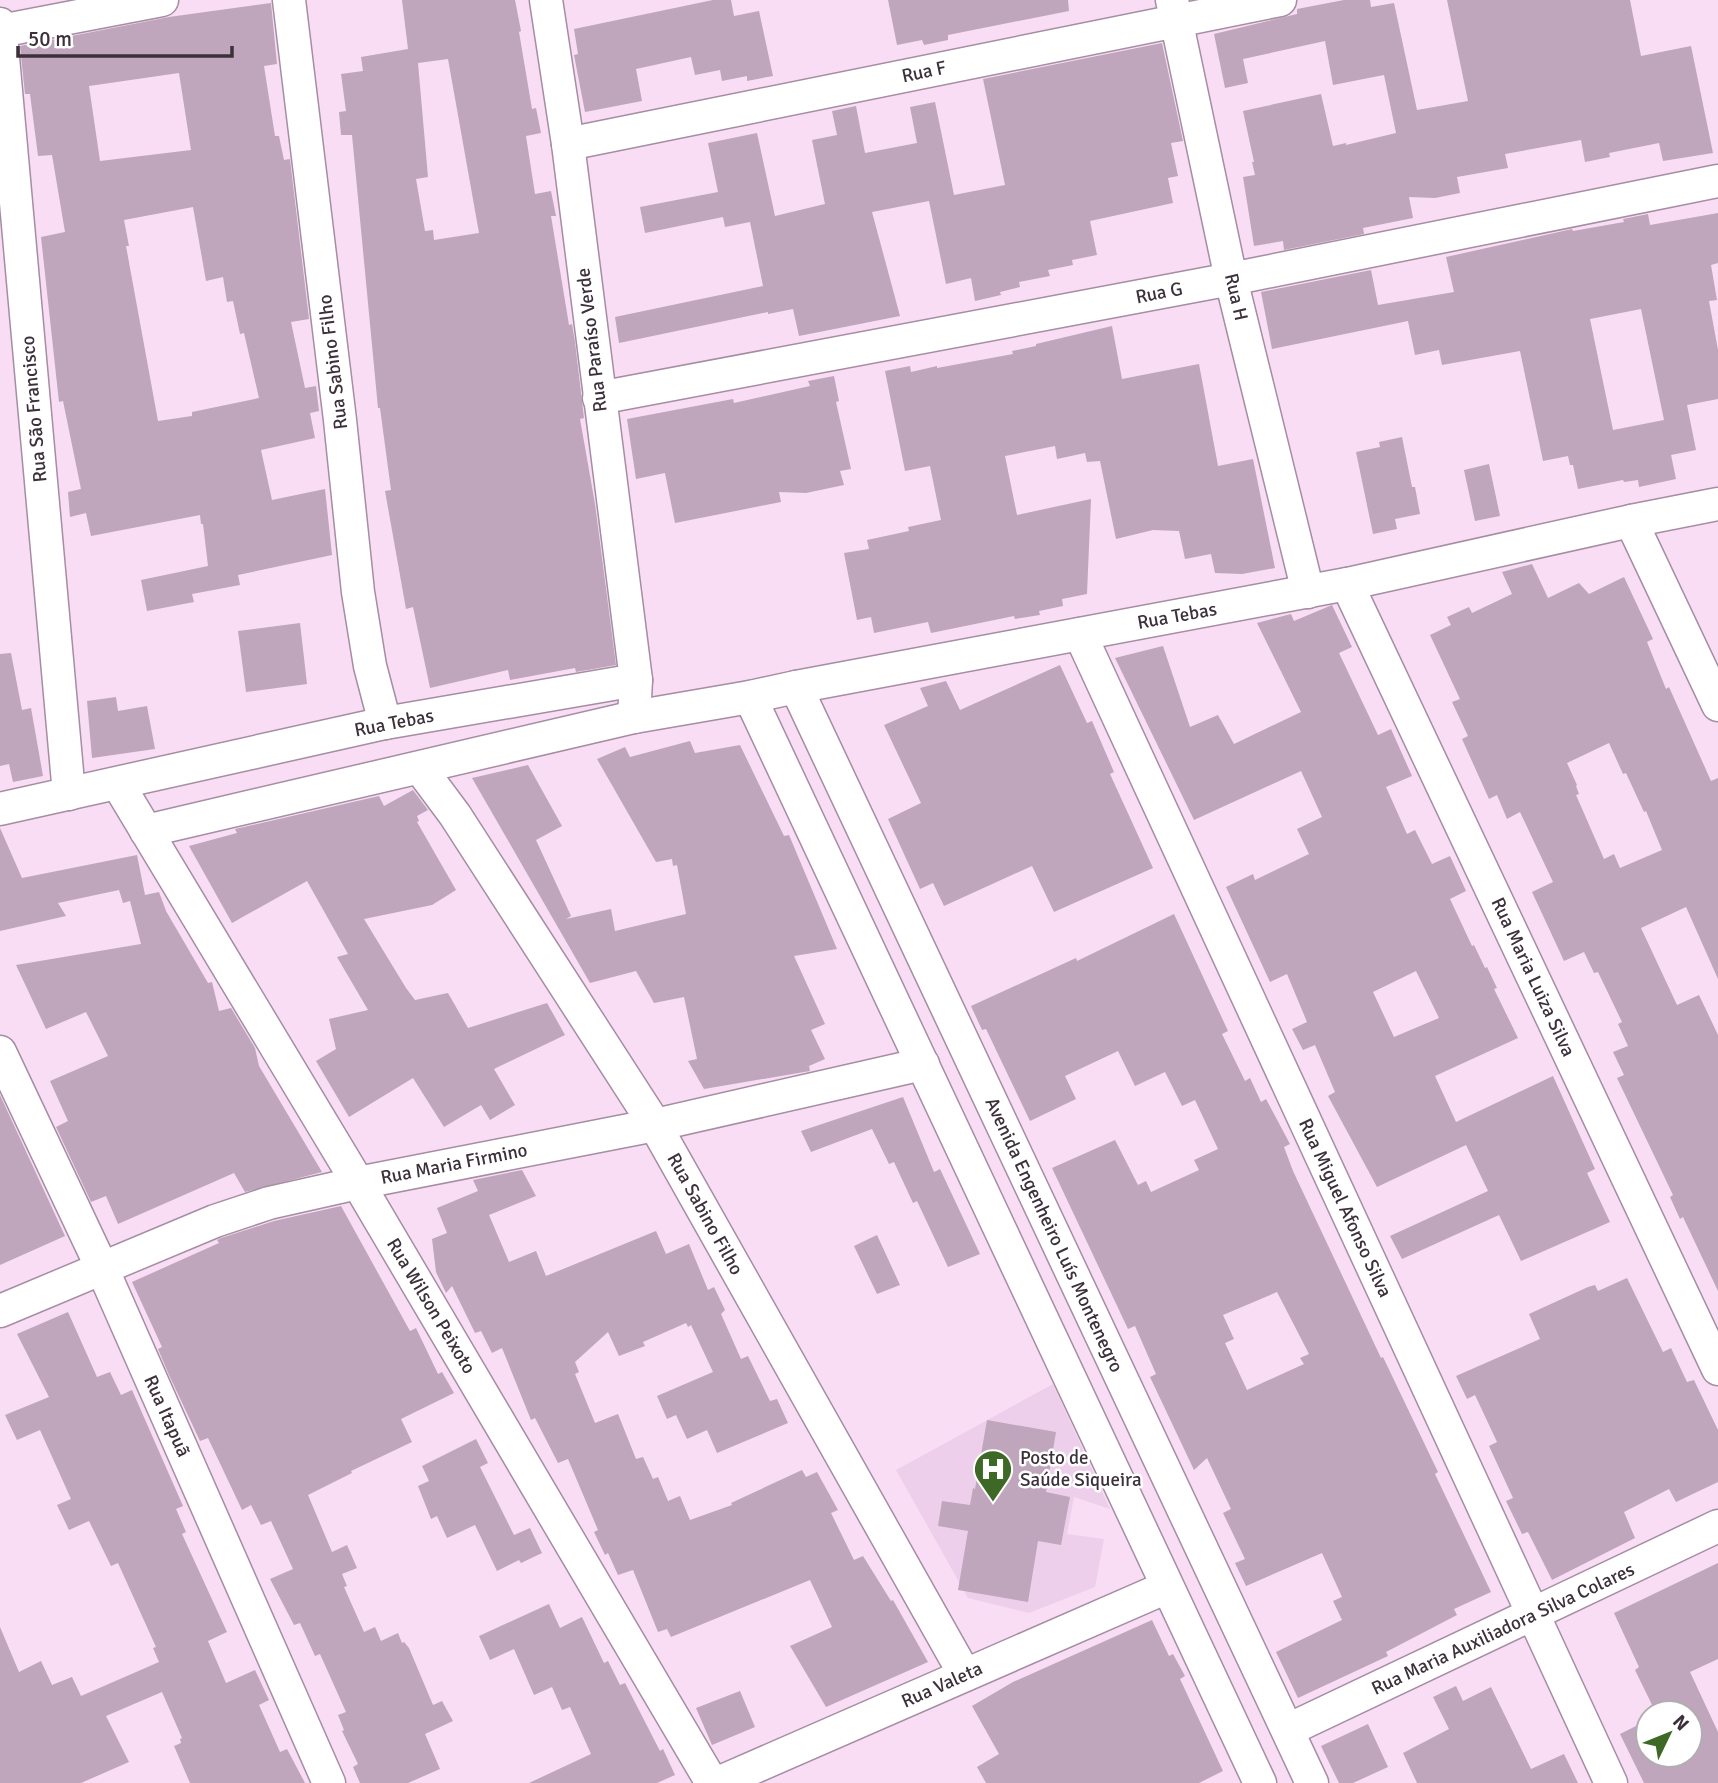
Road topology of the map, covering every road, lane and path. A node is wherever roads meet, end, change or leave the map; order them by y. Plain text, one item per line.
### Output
1 (162, 0) edge
2 (289, 0) edge
3 (546, 0) edge
4 (1280, 0) edge
5 (1174, 10) edge
6 (0, 24) edge
7 (0, 31) edge
8 (568, 144) junction
9 (1718, 181) edge
10 (1231, 279) junction
11 (599, 398) junction
12 (1718, 504) edge
13 (1631, 521) junction
14 (1347, 584) junction
15 (1308, 592) junction
16 (1080, 634) junction
17 (636, 680) junction
18 (796, 687) junction
19 (750, 697) junction
20 (1718, 705) edge
21 (634, 717) junction
22 (385, 723) junction
23 (420, 768) junction
24 (118, 783) junction
25 (69, 794) junction
26 (0, 809) edge
27 (146, 831) junction
28 (0, 1052) edge
29 (923, 1064) junction
30 (654, 1125) junction
31 (358, 1183) junction
32 (102, 1268) junction
33 (1070, 1269) junction
34 (1027, 1290) junction
35 (0, 1311) edge
36 (1718, 1368) edge
37 (1718, 1526) edge
38 (1167, 1587) junction
39 (1533, 1615) junction
40 (965, 1675) junction
41 (1288, 1730) junction
42 (329, 1783) edge
43 (712, 1783) edge
44 (718, 1783) edge
45 (1260, 1783) edge
46 (1312, 1783) edge
47 (1611, 1783) edge

1 - 7 street
2 - 22 street, Rua Sabino Filho
3 - 8 street, Rua Paraíso Verde
4 - 5 street, Rua F
5 - 8 street, Rua F
5 - 10 street, Rua H
6 - 7 street, Rua São Francisco
7 - 25 street, Rua São Francisco
8 - 11 street, Rua Paraíso Verde
9 - 10 street, Rua G
10 - 11 street, Rua G
10 - 15 street, Rua H
11 - 17 street, Rua Paraíso Verde
12 - 13 street, Rua Tebas
13 - 14 street, Rua Tebas
13 - 20 street
14 - 15 street, Rua Tebas
14 - 36 street, Rua Maria Luiza Silva
15 - 16 street, Rua Tebas
16 - 18 street, Rua Tebas
16 - 39 street, Rua Miguel Afonso Silva
17 - 21 street
17 - 22 street, Rua Tebas
18 - 19 street, Rua Tebas
18 - 33 street, Avenida Engenheiro Luís Montenegro
19 - 21 street, Rua Tebas
19 - 29 street
21 - 23 street, Rua Tebas
22 - 24 street, Rua Tebas
23 - 27 street, Rua Tebas
23 - 30 street, Rua Sabino Filho
24 - 25 street, Rua Tebas
24 - 27 street
25 - 26 street, Rua Tebas
27 - 31 street, Rua Wilson Peixoto
28 - 32 street, Rua Itapuã
29 - 30 street, Rua Maria Firmino
29 - 34 street
30 - 31 street, Rua Maria Firmino
30 - 40 street, Rua Sabino Filho
31 - 32 street, Rua Maria Firmino
31 - 43 street, Rua Wilson Peixoto
32 - 35 street, Rua Maria Firmino
32 - 42 street, Rua Itapuã
33 - 34 street
33 - 41 street, Avenida Engenheiro Luís Montenegro
34 - 38 street
37 - 39 street, Rua Maria Auxiliadora Silva Colares
38 - 40 street, Rua Valeta
38 - 45 street
39 - 41 street, Rua Maria Auxiliadora Silva Colares
39 - 47 street, Rua Miguel Afonso Silva
40 - 44 street, Rua Valeta
41 - 46 street, Avenida Engenheiro Luís Montenegro

